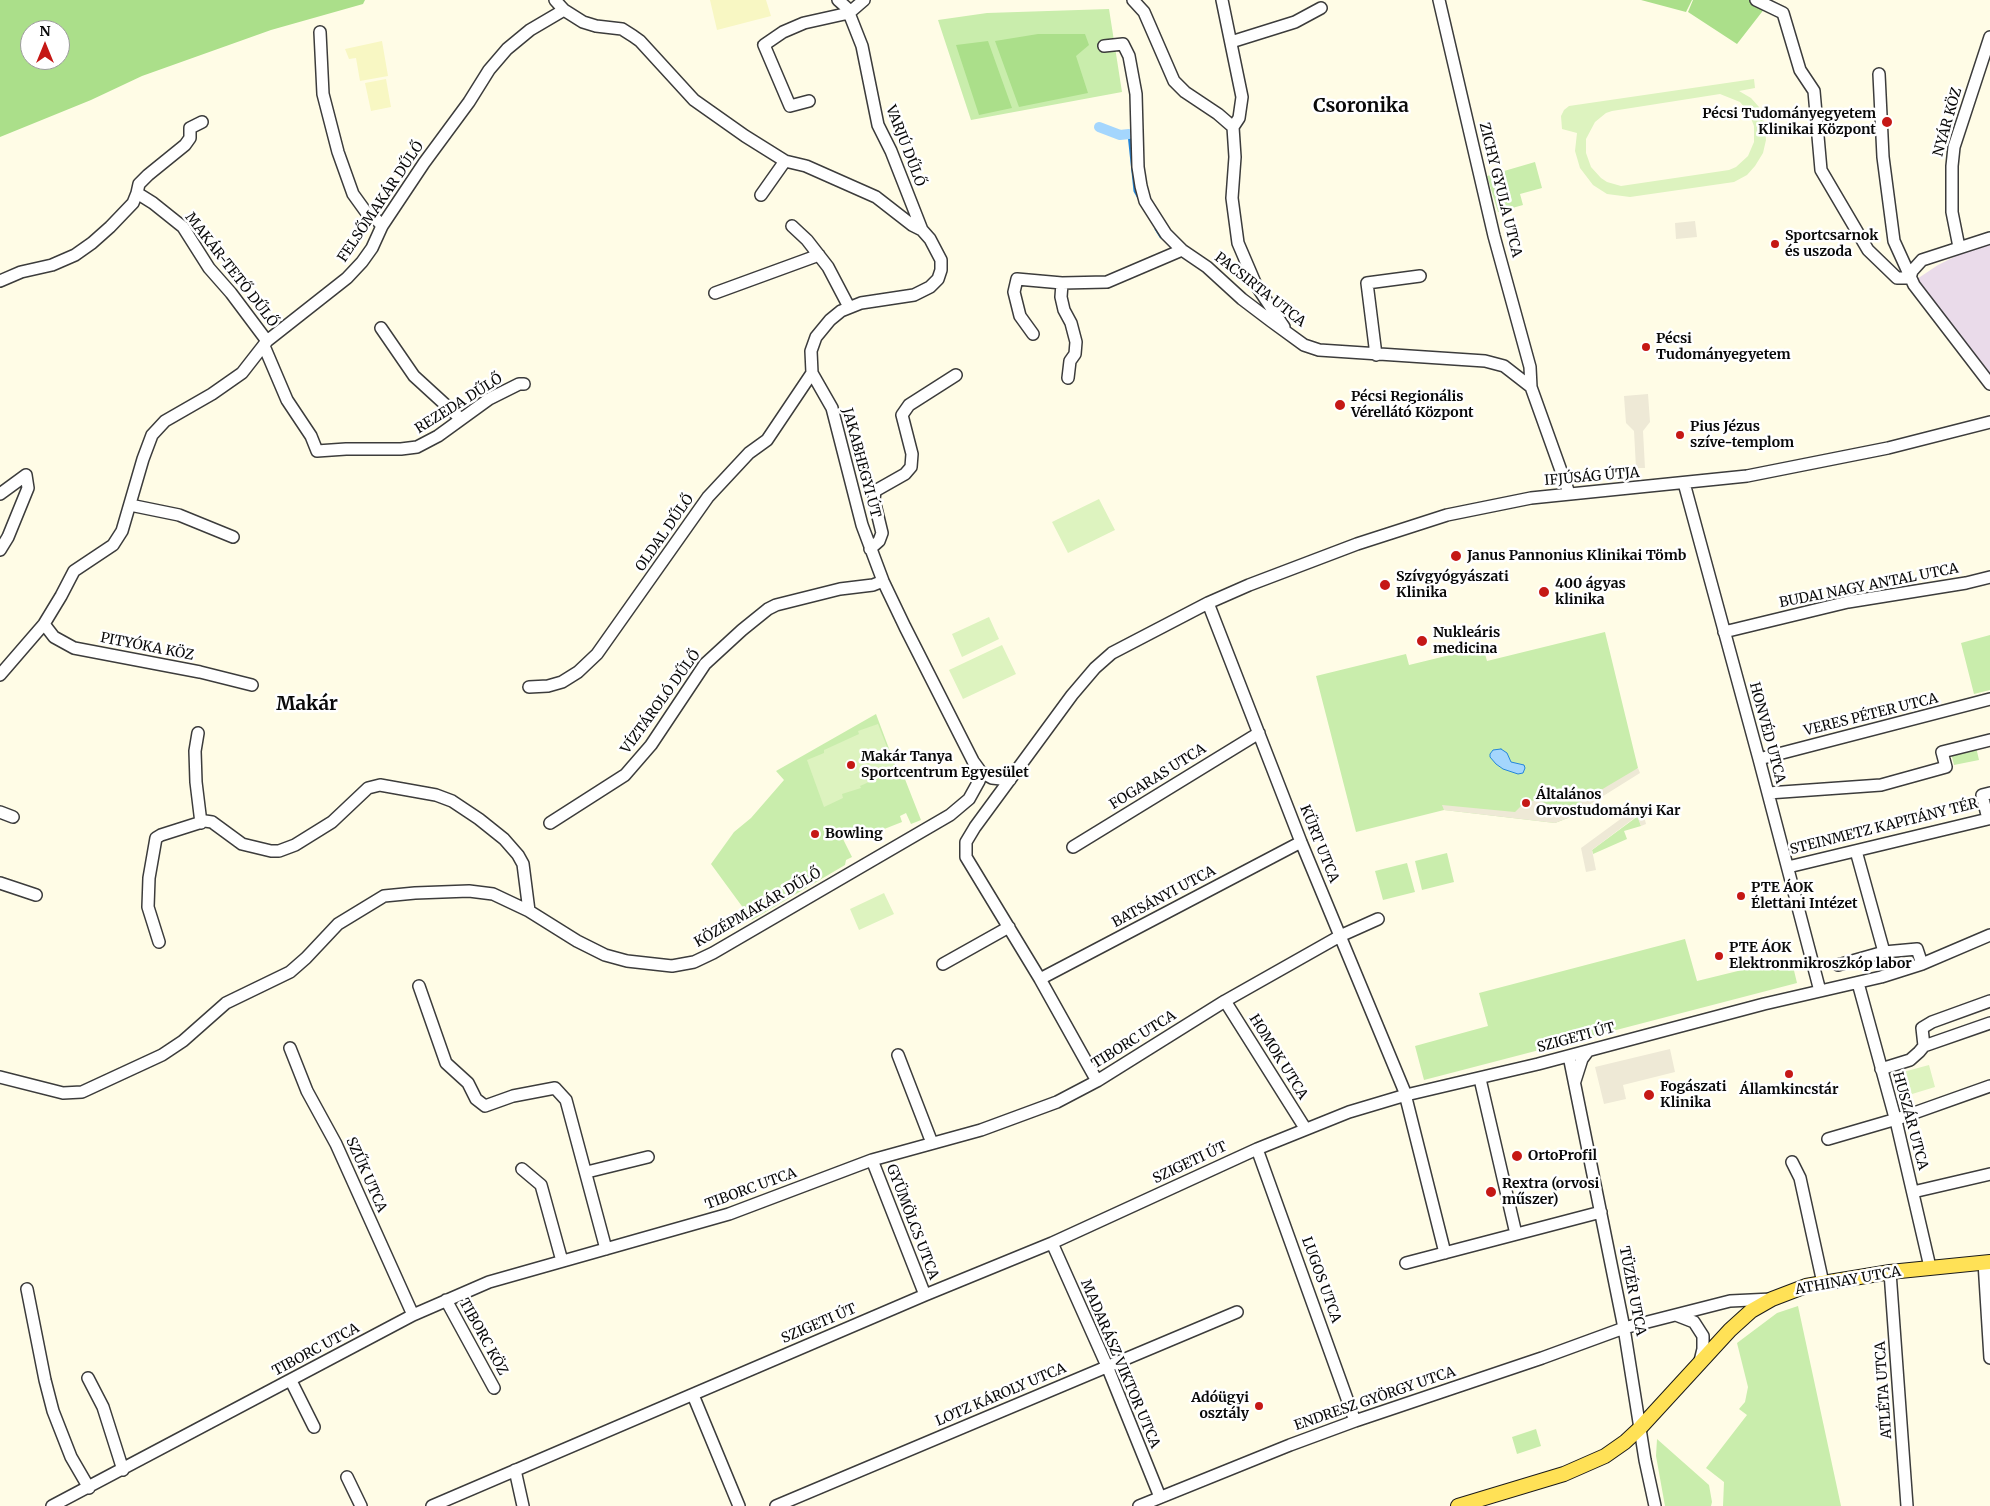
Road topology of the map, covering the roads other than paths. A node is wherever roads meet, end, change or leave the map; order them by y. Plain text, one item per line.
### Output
1 (554, 0) edge
2 (838, 0) edge
3 (864, 0) edge
4 (1133, 0) edge
5 (1222, 0) edge
6 (1439, 0) edge
7 (1756, 0) edge
8 (1321, 8) dead end
9 (564, 10) junction
10 (849, 13) junction
11 (320, 32) dead end
12 (1990, 37) edge
13 (1230, 42) junction
14 (1104, 46) dead end
15 (1879, 74) dead end
16 (809, 101) dead end
17 (202, 122) dead end
18 (1233, 127) junction
19 (785, 161) junction
20 (137, 193) junction
21 (762, 196) dead end
22 (382, 226) junction
23 (792, 226) dead end
24 (922, 230) junction
25 (1990, 238) edge
26 (1959, 247) junction
27 (1182, 250) junction
28 (819, 255) junction
29 (1420, 276) dead end
30 (1910, 278) junction
31 (0, 281) edge
32 (1062, 284) junction
33 (715, 293) dead end
34 (849, 307) junction
35 (381, 328) dead end
36 (1286, 330) junction
37 (1033, 334) dead end
38 (265, 343) junction
39 (1376, 355) junction
40 (1530, 367) junction
41 (812, 373) junction
42 (956, 375) dead end
43 (1518, 376) junction
44 (1068, 378) dead end
45 (524, 384) dead end
46 (1990, 384) edge
47 (1531, 387) junction
48 (461, 420) junction
49 (1990, 422) edge
50 (1684, 483) junction
51 (1569, 493) junction
52 (0, 494) edge
53 (130, 505) junction
54 (233, 537) dead end
55 (870, 549) junction
56 (0, 550) edge
57 (1990, 577) edge
58 (883, 581) junction
59 (1208, 603) junction
60 (44, 624) junction
61 (1724, 632) junction
62 (0, 675) edge
63 (252, 685) dead end
64 (529, 687) dead end
65 (1990, 699) edge
66 (198, 733) dead end
67 (1259, 733) junction
68 (1990, 740) edge
69 (1759, 759) junction
70 (981, 772) junction
71 (1010, 780) junction
72 (1768, 793) junction
73 (1990, 793) edge
74 (0, 812) edge
75 (13, 817) dead end
76 (201, 823) junction
77 (550, 823) dead end
78 (1989, 824) edge
79 (1301, 842) junction
80 (1073, 847) dead end
81 (1856, 851) junction
82 (1788, 867) junction
83 (0, 883) edge
84 (36, 895) dead end
85 (529, 911) junction
86 (1378, 919) dead end
87 (1009, 928) junction
88 (1990, 934) edge
89 (1340, 936) junction
90 (158, 942) dead end
91 (1884, 952) junction
92 (943, 964) dead end
93 (1838, 964) dead end
94 (1922, 964) junction
95 (1040, 979) junction
96 (1858, 983) junction
97 (420, 986) dead end
98 (1820, 991) junction
99 (1224, 1001) junction
100 (1990, 1001) edge
101 (1990, 1023) edge
102 (1924, 1046) junction
103 (290, 1048) dead end
104 (1588, 1051) junction
105 (898, 1055) dead end
106 (1569, 1056) junction
107 (1881, 1069) junction
108 (0, 1077) edge
109 (1480, 1079) junction
110 (1097, 1081) junction
111 (1575, 1083) junction
112 (1990, 1086) edge
113 (1406, 1096) junction
114 (1895, 1119) junction
115 (1306, 1128) junction
116 (1828, 1139) dead end
117 (932, 1143) junction
118 (1257, 1149) junction
119 (648, 1157) dead end
120 (872, 1160) junction
121 (1792, 1162) dead end
122 (522, 1169) dead end
123 (587, 1172) junction
124 (1990, 1174) edge
125 (1913, 1192) junction
126 (1601, 1212) junction
127 (1516, 1234) junction
128 (1052, 1243) junction
129 (606, 1249) junction
130 (1445, 1253) junction
131 (562, 1261) junction
132 (1987, 1262) edge
133 (1406, 1263) dead end
134 (1930, 1267) junction
135 (1890, 1272) junction
136 (1823, 1283) junction
137 (27, 1289) dead end
138 (925, 1295) junction
139 (1772, 1299) junction
140 (446, 1300) junction
141 (1237, 1312) dead end
142 (413, 1316) junction
143 (1676, 1316) junction
144 (1624, 1328) junction
145 (1990, 1358) edge
146 (1700, 1361) junction
147 (1107, 1366) junction
148 (88, 1378) dead end
149 (291, 1380) junction
150 (494, 1388) dead end
151 (693, 1395) junction
152 (1355, 1421) junction
153 (314, 1427) dead end
154 (1640, 1428) junction
155 (123, 1470) junction
156 (515, 1470) junction
157 (347, 1477) dead end
158 (89, 1488) junction
159 (1160, 1497) junction
160 (52, 1506) edge
161 (361, 1506) edge
162 (432, 1506) edge
163 (523, 1506) edge
164 (739, 1506) edge
165 (776, 1506) edge
166 (1139, 1506) edge
167 (1458, 1506) edge
168 (1655, 1506) edge
169 (1907, 1506) edge

1 - 9 street, JAKABHEGYI ÚT
2 - 10 street, VARJÚ DŰLŐ
3 - 10 street
4 - 18 street
5 - 13 street
6 - 40 street, ZICHY GYULA UTCA
7 - 30 street
8 - 13 street
9 - 19 street, JAKABHEGYI ÚT
9 - 22 street, FELSŐMAKÁR DŰLŐ
10 - 16 street
10 - 24 street, VARJÚ DŰLŐ
11 - 22 street
12 - 26 street, NYÁR KÖZ
13 - 18 street
14 - 27 street, PACSIRTA UTCA
15 - 30 street
17 - 20 street
18 - 36 street
19 - 21 street
19 - 24 street, JAKABHEGYI ÚT
20 - 31 street
20 - 38 street, MAKÁR-TETŐ DŰLŐ
22 - 38 street, FELSŐMAKÁR DŰLŐ
23 - 28 street
24 - 34 street, JAKABHEGYI ÚT
25 - 26 street
26 - 30 street
27 - 32 street
27 - 36 street, PACSIRTA UTCA
28 - 33 street
28 - 34 street
29 - 39 street
30 - 46 street
32 - 37 street
32 - 44 street
34 - 41 street, JAKABHEGYI ÚT
35 - 48 street
36 - 39 street, PACSIRTA UTCA
38 - 48 street, REZEDA DŰLŐ
38 - 53 street, FELSŐMAKÁR DŰLŐ
39 - 43 street, PACSIRTA UTCA
40 - 43 street
40 - 47 street, ZICHY GYULA UTCA
41 - 55 street, JAKABHEGYI ÚT
41 - 64 street, OLDAL DŰLŐ
42 - 55 street, JAKABHEGYI ÚT
43 - 47 street, PACSIRTA UTCA
45 - 48 street, REZEDA DŰLŐ
47 - 51 street
49 - 50 street, IFJÚSÁG ÚTJA
50 - 51 street, IFJÚSÁG ÚTJA
50 - 61 street, HONVÉD UTCA
51 - 59 street, IFJÚSÁG ÚTJA
52 - 56 street
53 - 54 street
53 - 60 street, FELSŐMAKÁR DŰLŐ
55 - 58 street, JAKABHEGYI ÚT
57 - 61 street, BUDAI NAGY ANTAL UTCA
58 - 70 street, JAKABHEGYI ÚT
58 - 77 street, VÍZTÁROLÓ DŰLŐ
59 - 67 street, KÜRT UTCA
59 - 71 street
60 - 62 street, FELSŐMAKÁR DŰLŐ
60 - 63 street, PITYÓKA KÖZ
61 - 69 street, HONVÉD UTCA
65 - 69 street, VERES PÉTER UTCA
66 - 76 street
67 - 79 street, KÜRT UTCA
67 - 80 street, FOGARAS UTCA
68 - 72 street
69 - 72 street, HONVÉD UTCA
70 - 71 street
70 - 85 street, KÖZÉPMAKÁR DŰLŐ
71 - 87 street
72 - 82 street, HONVÉD UTCA
73 - 78 street, STEINMETZ KAPITÁNY TÉR
74 - 75 street
76 - 85 street
76 - 90 street
78 - 81 street, STEINMETZ KAPITÁNY TÉR
79 - 89 street, KÜRT UTCA
79 - 95 street, BATSÁNYI UTCA
81 - 82 street, STEINMETZ KAPITÁNY TÉR
81 - 91 street
82 - 98 street, HONVÉD UTCA
83 - 84 street
85 - 108 street, KÖZÉPMAKÁR DŰLŐ
86 - 89 street, TIBORC UTCA
87 - 92 street
87 - 95 street
88 - 94 street, SZIGETI ÚT
89 - 99 street, TIBORC UTCA
89 - 113 street, KÜRT UTCA
91 - 93 street
91 - 94 street
94 - 96 street, SZIGETI ÚT
95 - 110 street
96 - 98 street, SZIGETI ÚT
96 - 107 street, HUSZÁR UTCA
97 - 123 street
98 - 104 street, SZIGETI ÚT
99 - 110 street, TIBORC UTCA
99 - 115 street, HOMOK UTCA
100 - 102 street
101 - 102 street
102 - 107 street
103 - 142 street, SZŰK UTCA
104 - 106 street, SZIGETI ÚT
104 - 111 street, TÜZÉR UTCA
105 - 117 street
106 - 109 street, SZIGETI ÚT
106 - 111 street, TÜZÉR UTCA
107 - 114 street, HUSZÁR UTCA
109 - 113 street, SZIGETI ÚT
109 - 127 street
110 - 117 street, TIBORC UTCA
111 - 126 street, TÜZÉR UTCA
112 - 114 street
113 - 115 street, SZIGETI ÚT
113 - 130 street, KÜRT UTCA
114 - 116 street
114 - 125 street, HUSZÁR UTCA
115 - 118 street, SZIGETI ÚT
117 - 120 street, TIBORC UTCA
118 - 128 street, SZIGETI ÚT
118 - 152 street, LUGOS UTCA
119 - 123 street
120 - 129 street, TIBORC UTCA
120 - 138 street, GYÜMÖLCS UTCA
121 - 136 street
122 - 131 street
123 - 129 street
124 - 125 street
125 - 134 street, HUSZÁR UTCA
126 - 127 street
126 - 144 street, TÜZÉR UTCA
127 - 130 street
128 - 138 street, SZIGETI ÚT
128 - 147 street, MADARÁSZ VIKTOR UTCA
129 - 131 street, TIBORC UTCA
130 - 133 street
131 - 140 street, TIBORC UTCA
132 - 134 main road, ATHINAY UTCA
132 - 145 street
134 - 135 main road, ATHINAY UTCA
135 - 136 main road, ATHINAY UTCA
135 - 169 street, ATLÉTA UTCA
136 - 139 main road, ATHINAY UTCA
137 - 158 street
138 - 151 street, SZIGETI ÚT
139 - 143 street, ENDRESZ GYÖRGY UTCA
139 - 146 main road, ATHINAY UTCA
140 - 142 street, TIBORC UTCA
140 - 150 street, TIBORC KÖZ
141 - 147 street, LOTZ KÁROLY UTCA
142 - 149 street, TIBORC UTCA
143 - 144 street, ENDRESZ GYÖRGY UTCA
143 - 146 street
144 - 152 street, ENDRESZ GYÖRGY UTCA
144 - 154 street, TÜZÉR UTCA
146 - 154 main road, ATHINAY UTCA
147 - 159 street, MADARÁSZ VIKTOR UTCA
147 - 165 street, LOTZ KÁROLY UTCA
148 - 155 street
149 - 153 street
149 - 155 street, TIBORC UTCA
151 - 156 street, SZIGETI ÚT
151 - 164 street
152 - 159 street, ENDRESZ GYÖRGY UTCA
154 - 167 main road, ATHINAY UTCA
154 - 168 street, TÜZÉR UTCA
155 - 158 street, TIBORC UTCA
156 - 162 street, SZIGETI ÚT
156 - 163 street
157 - 161 street
158 - 160 street, TIBORC UTCA
159 - 166 street, ENDRESZ GYÖRGY UTCA

